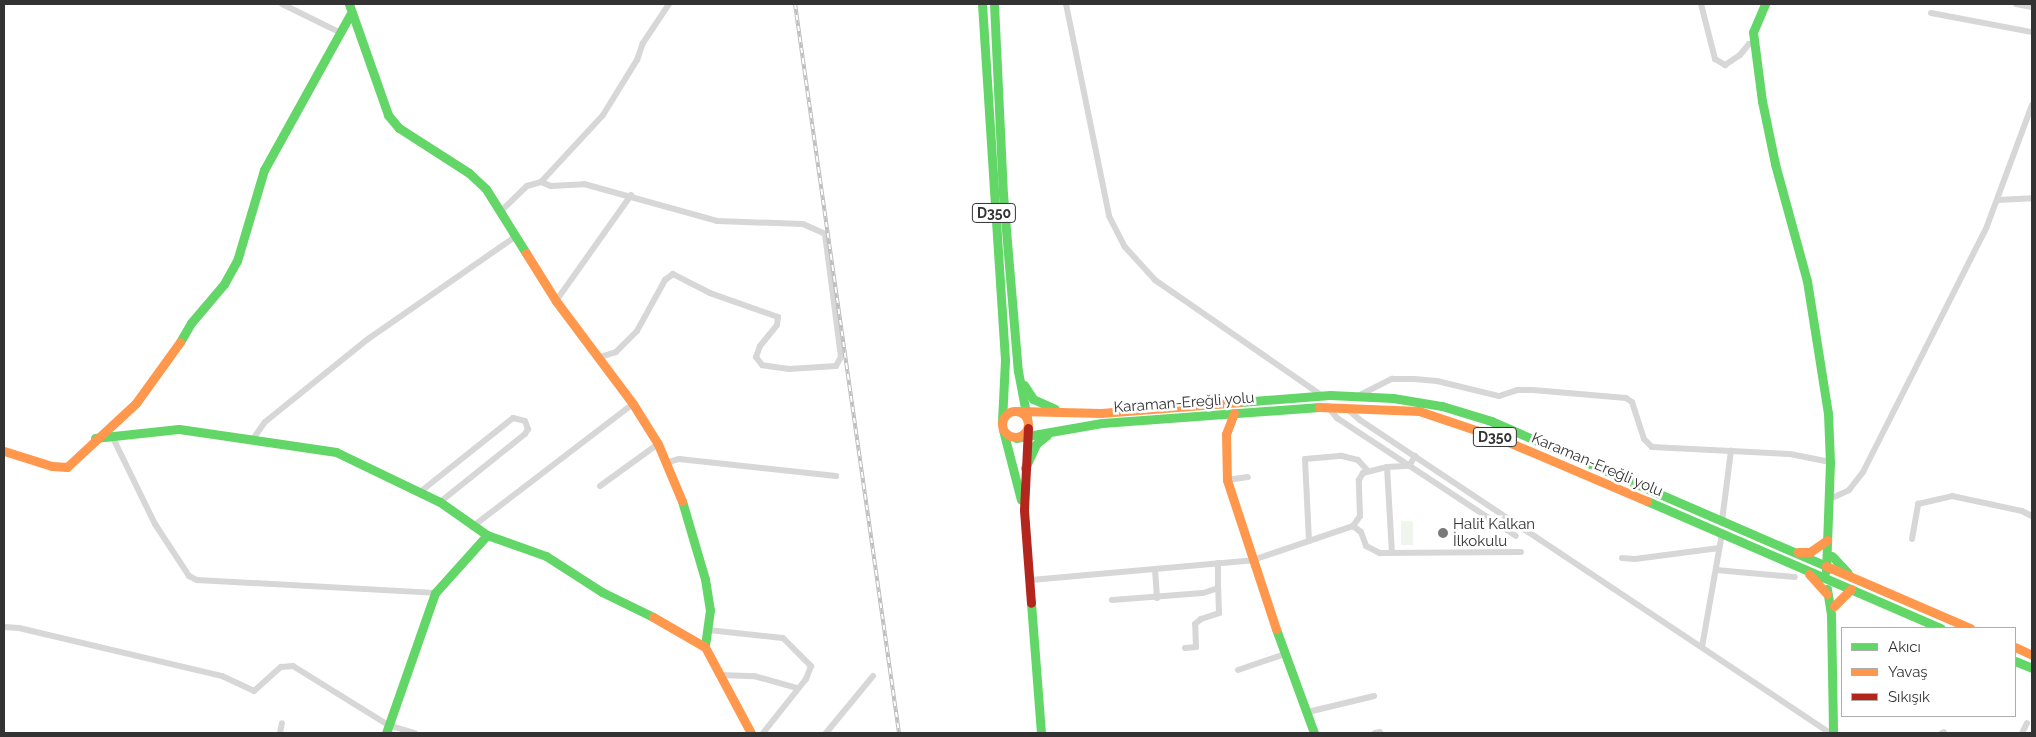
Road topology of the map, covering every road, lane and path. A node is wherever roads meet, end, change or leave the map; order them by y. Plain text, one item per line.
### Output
1 (282, 4) edge
2 (349, 4) edge
3 (669, 4) edge
4 (982, 4) edge
5 (994, 4) edge
6 (1066, 4) edge
7 (1701, 4) edge
8 (1765, 4) edge
9 (2016, 4) edge
10 (2032, 7) edge
11 (1930, 13) dead end
12 (350, 14) junction
13 (2032, 32) edge
14 (341, 33) junction
15 (1753, 44) junction
16 (2032, 105) edge
17 (541, 182) junction
18 (631, 196) junction
19 (2032, 198) edge
20 (1998, 200) junction
21 (501, 211) junction
22 (516, 236) junction
23 (556, 301) junction
24 (597, 358) junction
25 (1018, 371) junction
26 (1322, 396) junction
27 (1356, 396) junction
28 (633, 404) junction
29 (1327, 406) junction
30 (1344, 406) junction
31 (1234, 413) junction
32 (1076, 414) junction
33 (1025, 418) junction
34 (1002, 426) junction
35 (1057, 430) junction
36 (95, 438) junction
37 (113, 438) junction
38 (1016, 438) junction
39 (1027, 438) junction
40 (253, 439) junction
41 (658, 444) junction
42 (4, 451) edge
43 (1731, 451) junction
44 (1415, 456) junction
45 (1830, 462) junction
46 (665, 463) junction
47 (1409, 466) junction
48 (1387, 467) junction
49 (1025, 468) junction
50 (1367, 470) junction
51 (836, 476) dead end
52 (1248, 477) dead end
53 (1227, 480) junction
54 (600, 486) dead end
55 (420, 492) junction
56 (1830, 499) junction
57 (440, 502) junction
58 (1024, 510) junction
59 (2032, 516) edge
60 (1722, 521) junction
61 (1353, 526) junction
62 (472, 527) junction
63 (1722, 534) junction
64 (487, 535) junction
65 (1516, 536) dead end
66 (1912, 539) dead end
67 (1827, 540) junction
68 (1309, 541) junction
69 (1720, 548) junction
70 (1792, 551) junction
71 (1521, 552) dead end
72 (1392, 553) junction
73 (1832, 556) junction
74 (1622, 558) dead end
75 (1253, 560) junction
76 (1218, 563) junction
77 (1829, 567) junction
78 (1802, 568) junction
79 (1155, 569) junction
80 (1716, 570) junction
81 (1795, 577) dead end
82 (1852, 578) junction
83 (1031, 580) junction
84 (1830, 580) junction
85 (1218, 588) junction
86 (1852, 589) junction
87 (434, 593) junction
88 (1827, 594) junction
89 (1156, 598) junction
90 (1112, 600) dead end
91 (1834, 606) junction
92 (1831, 615) junction
93 (4, 627) edge
94 (1939, 627) edge
95 (1968, 627) edge
96 (708, 630) junction
97 (705, 647) junction
98 (1702, 647) junction
99 (2016, 647) edge
100 (1184, 648) dead end
101 (1285, 654) junction
102 (2032, 655) edge
103 (2016, 661) edge
104 (2032, 668) edge
105 (1238, 670) dead end
106 (720, 675) junction
107 (873, 676) dead end
108 (797, 688) junction
109 (1374, 696) dead end
110 (1308, 712) junction
111 (282, 723) dead end
112 (2027, 723) dead end
113 (387, 729) edge
114 (280, 733) edge
115 (414, 733) edge
116 (751, 733) edge
117 (763, 733) edge
118 (826, 733) edge
119 (1042, 733) edge
120 (1314, 733) edge
121 (1831, 733) edge
122 (2022, 733) edge

1 - 14 street
2 - 12 main road
3 - 17 street
4 - 34 main road, D350
5 - 25 main road, D350
6 - 26 street
7 - 15 street
8 - 15 main road
9 - 10 street
11 - 13 street
12 - 14 main road
12 - 21 main road
14 - 36 main road
15 - 45 main road
16 - 20 street
17 - 18 street
17 - 21 street
18 - 23 street
18 - 24 street
19 - 20 street
20 - 56 street
21 - 22 main road
22 - 23 main road
22 - 40 street
23 - 24 main road
24 - 28 main road
25 - 32 main road, D350
25 - 33 main road
26 - 27 main road, Karaman-Ereğli yolu / D350
26 - 32 main road, Karaman-Ereğli yolu / D350
27 - 43 street
27 - 60 main road, Karaman-Ereğli yolu / D350
28 - 41 main road
28 - 62 street
29 - 30 main road, Karaman-Ereğli yolu / D350
29 - 31 main road, Karaman-Ereğli yolu / D350
29 - 47 street
30 - 44 street
30 - 63 main road, Karaman-Ereğli yolu / D350
31 - 35 main road, Karaman-Ereğli yolu / D350
31 - 53 main road
32 - 33 main road
33 - 34 main road
33 - 38 main road
33 - 39 main road
34 - 38 main road
34 - 58 main road
35 - 39 main road, Karaman-Ereğli yolu / D350
35 - 49 main road
36 - 37 main road
36 - 42 main road
37 - 40 main road
37 - 87 street
38 - 39 main road, Karaman-Ereğli yolu / D350
39 - 49 main road
40 - 55 main road
41 - 46 main road
41 - 54 street
43 - 45 street
43 - 60 street
44 - 47 street
44 - 98 street
45 - 56 main road
46 - 51 street
46 - 96 main road
47 - 48 street
47 - 65 street
48 - 50 street
48 - 72 street
49 - 58 main road
50 - 61 street
50 - 68 street
52 - 53 street
53 - 75 main road
55 - 57 main road
55 - 57 street
56 - 67 main road
57 - 62 main road
58 - 83 main road
59 - 66 street
60 - 70 main road, Karaman-Ereğli yolu / D350
61 - 68 street
61 - 72 street
62 - 64 main road
63 - 69 street
63 - 78 main road, Karaman-Ereğli yolu / D350
64 - 87 main road
64 - 97 main road
67 - 70 main road
67 - 73 main road
67 - 77 main road
68 - 75 street
69 - 74 street
69 - 80 street
70 - 77 main road, Karaman-Ereğli yolu / D350
71 - 72 street
73 - 77 main road
73 - 82 main road
75 - 76 street
75 - 101 main road
76 - 79 street
76 - 85 street
77 - 82 main road, Karaman-Ereğli yolu / D350
77 - 84 main road
78 - 84 main road, Karaman-Ereğli yolu / D350
78 - 88 main road
79 - 83 street
79 - 89 street
80 - 81 street
80 - 98 street
82 - 95 main road, Karaman-Ereğli yolu / D350
83 - 119 main road
84 - 86 main road, Karaman-Ereğli yolu / D350
84 - 88 main road
84 - 91 main road
85 - 89 street
85 - 100 street
86 - 91 main road
86 - 94 main road, Karaman-Ereğli yolu / D350
87 - 113 main road
88 - 92 main road
89 - 90 street
91 - 92 main road
92 - 121 main road
93 - 113 street
96 - 97 main road
96 - 108 street
97 - 106 main road
98 - 121 street
99 - 102 main road
101 - 105 street
101 - 110 main road
103 - 104 main road
106 - 108 street
106 - 116 main road
107 - 118 street
108 - 117 street
109 - 110 street
110 - 120 main road
111 - 114 street
112 - 122 street
113 - 115 street

